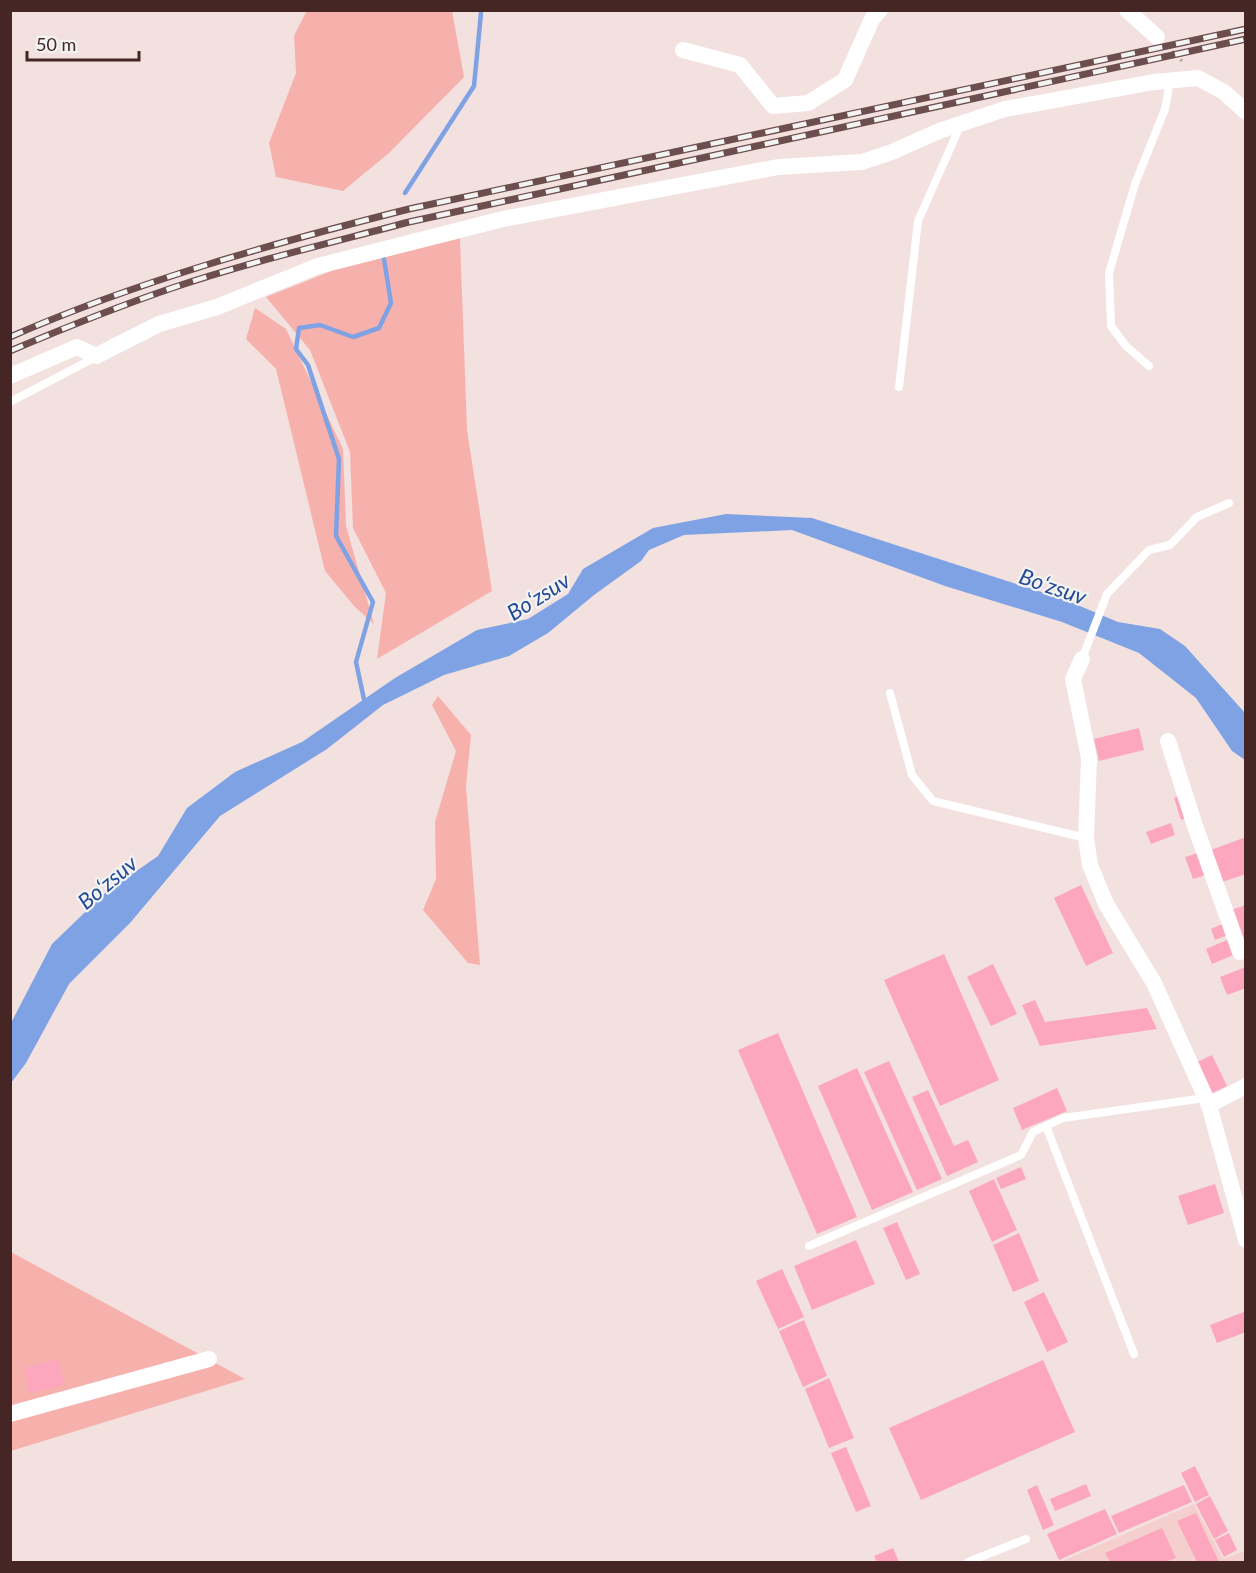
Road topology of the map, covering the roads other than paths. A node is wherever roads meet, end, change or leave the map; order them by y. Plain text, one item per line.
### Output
1 (880, 10) edge
2 (1127, 10) edge
3 (1157, 38) road end
4 (683, 50) dead end
5 (1170, 81) junction
6 (1245, 112) edge
7 (962, 124) junction
8 (96, 356) junction
9 (1149, 366) dead end
10 (10, 376) edge
11 (899, 387) dead end
12 (10, 402) edge
13 (1229, 503) dead end
14 (1082, 659) joint
15 (890, 693) dead end
16 (1168, 741) dead end
17 (1086, 838) junction
18 (1245, 950) edge
19 (1245, 1086) edge
20 (1207, 1102) junction
21 (1046, 1126) junction
22 (1245, 1240) edge
23 (809, 1246) dead end
24 (1134, 1354) dead end
25 (209, 1359) dead end
26 (10, 1414) edge
27 (1026, 1539) dead end
28 (968, 1563) edge

1 - 4 street
2 - 3 street
5 - 6 street
5 - 7 street
5 - 9 lane
7 - 8 street
7 - 11 lane
8 - 10 street
8 - 12 lane
13 - 14 lane
14 - 17 street
15 - 17 lane
16 - 18 street
17 - 20 street
19 - 20 street
20 - 21 lane
20 - 22 street
21 - 23 lane
21 - 24 lane
25 - 26 street
27 - 28 lane

